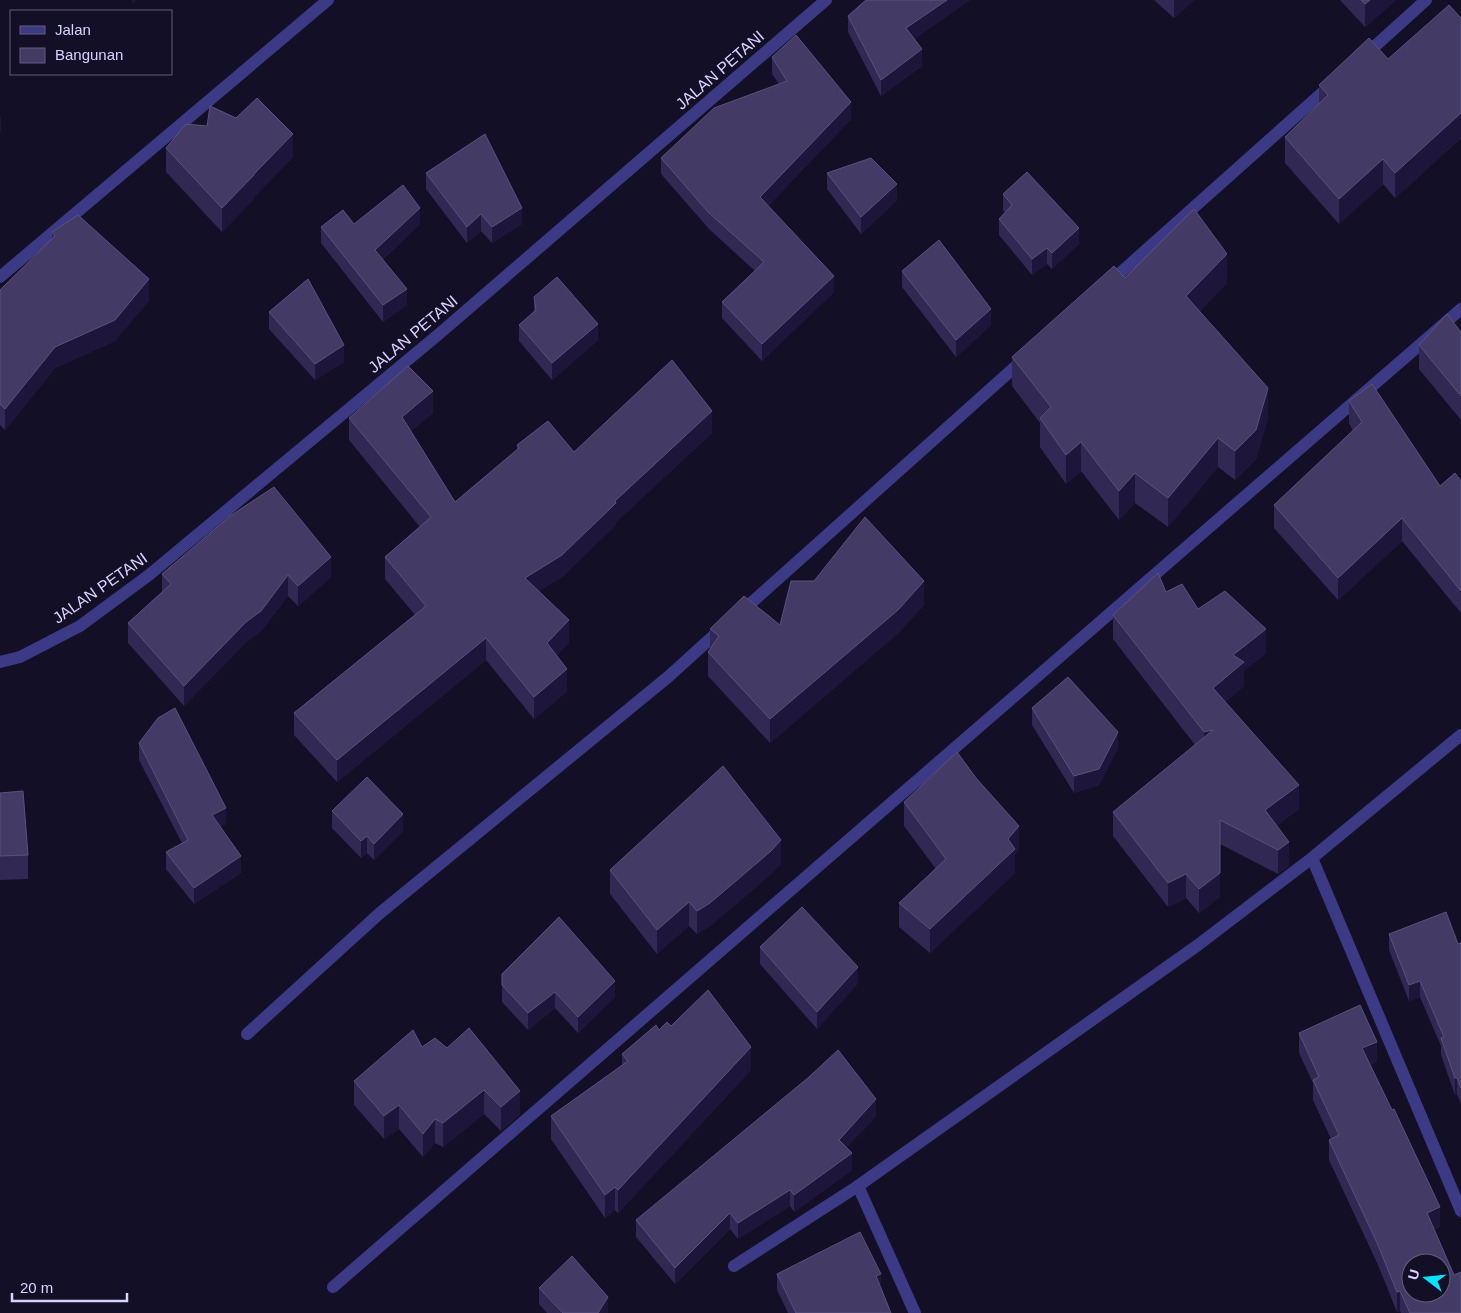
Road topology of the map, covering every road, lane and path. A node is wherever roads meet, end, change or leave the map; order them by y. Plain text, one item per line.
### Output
1 (328, 0) edge
2 (826, 0) edge
3 (1426, 0) edge
4 (1352, 66) edge
5 (1337, 80) edge
6 (0, 277) edge
7 (1099, 292) edge
8 (1461, 309) edge
9 (1032, 352) edge
10 (0, 662) edge
11 (1461, 736) edge
12 (1312, 858) junction
13 (246, 1034) dead end
14 (858, 1186) junction
15 (1461, 1211) edge
16 (734, 1266) dead end
17 (333, 1287) dead end
18 (915, 1313) edge

1 - 6 street
2 - 10 street, JALAN PETANI
3 - 4 street
5 - 7 street
8 - 17 street
9 - 13 street
11 - 12 street
12 - 14 street
12 - 15 street
14 - 16 street
14 - 18 street

